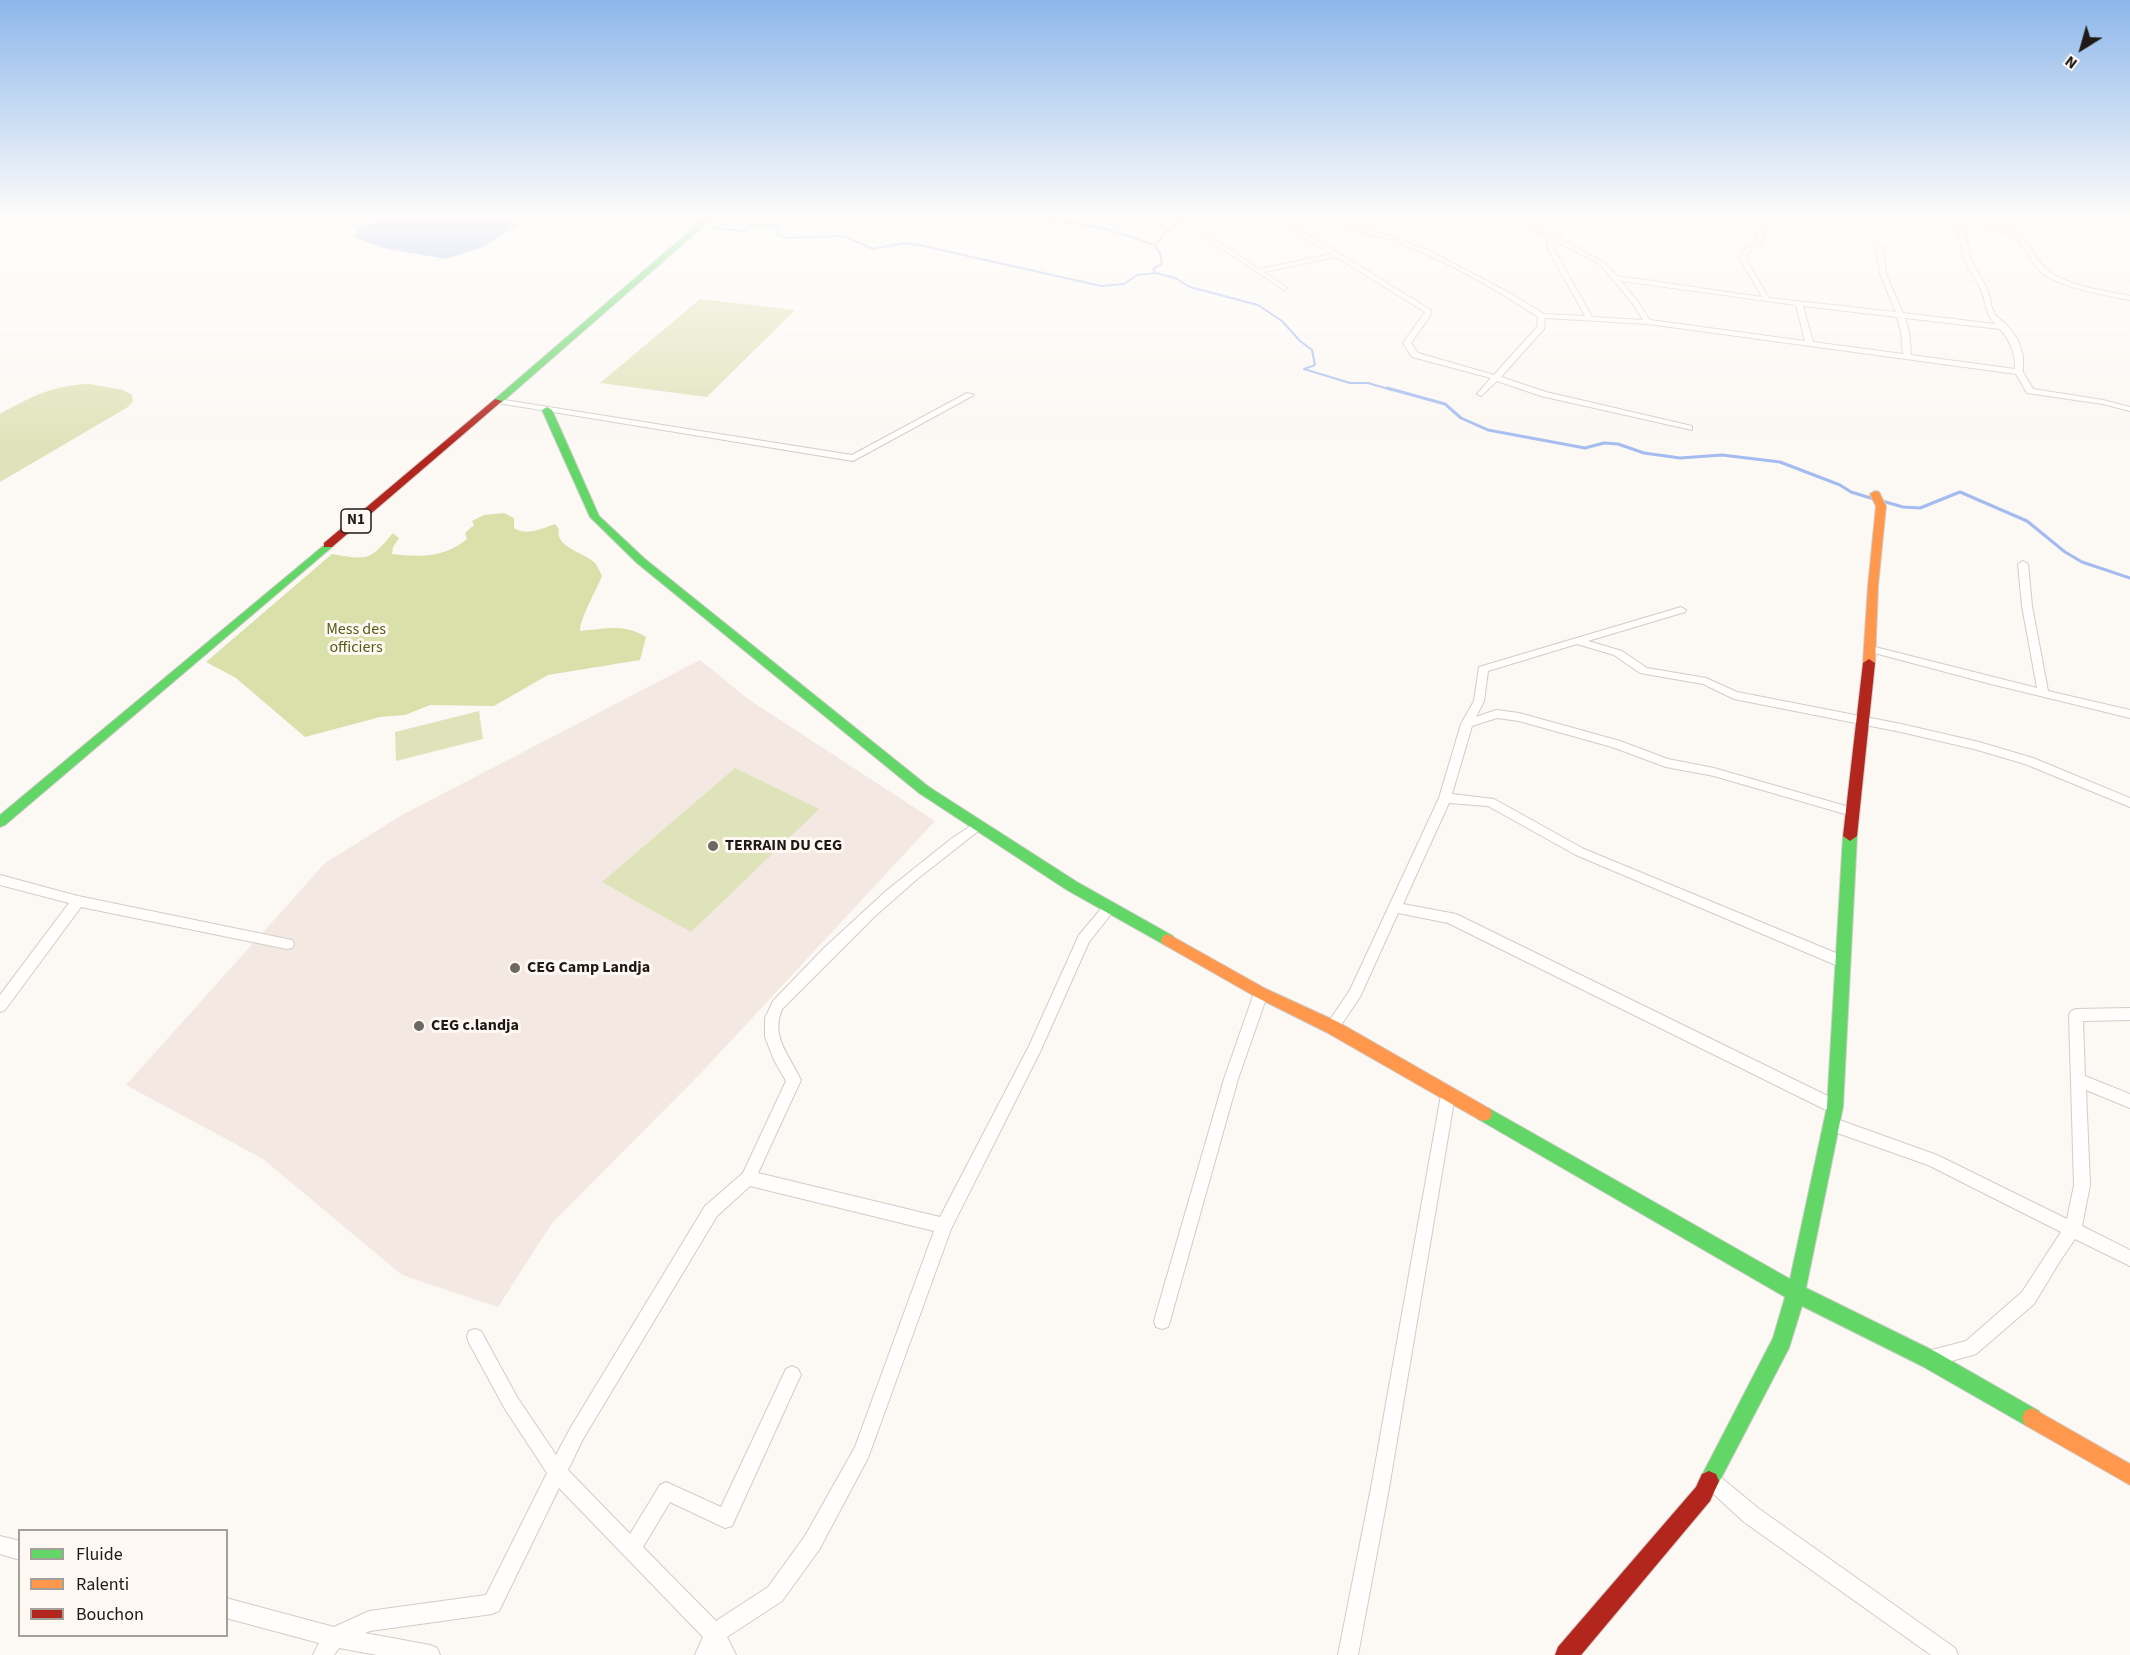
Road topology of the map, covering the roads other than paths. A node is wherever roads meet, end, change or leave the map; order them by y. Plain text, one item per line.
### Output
1 (621, 295) edge
2 (1403, 295) edge
3 (1510, 295) edge
4 (1577, 295) edge
5 (1628, 295) edge
6 (1733, 295) edge
7 (1892, 295) edge
8 (1986, 295) edge
9 (1766, 297) joint
10 (1799, 302) junction
11 (1900, 314) junction
12 (1542, 316) junction
13 (1589, 317) junction
14 (1648, 322) junction
15 (2004, 327) junction
16 (1809, 342) junction
17 (1907, 356) junction
18 (2019, 372) junction
19 (1496, 377) junction
20 (1481, 394) dead end
21 (970, 395) dead end
22 (498, 401) junction
23 (2130, 409) edge
24 (546, 410) junction
25 (1689, 428) dead end
26 (1875, 494) dead end
27 (2023, 564) dead end
28 (1681, 610) dead end
29 (1576, 641) junction
30 (1871, 649) junction
31 (2043, 693) junction
32 (2130, 714) edge
33 (1862, 720) junction
34 (1467, 724) junction
35 (1445, 798) junction
36 (2130, 803) edge
37 (1852, 812) junction
38 (0, 822) edge
39 (978, 825) junction
40 (0, 880) edge
41 (78, 901) junction
42 (1395, 907) junction
43 (1110, 908) junction
44 (287, 944) dead end
45 (1843, 962) junction
46 (1261, 993) junction
47 (0, 1006) edge
48 (2130, 1014) edge
49 (1332, 1027) junction
50 (2078, 1080) junction
51 (1448, 1095) junction
52 (2130, 1101) edge
53 (1834, 1107) junction
54 (1831, 1124) junction
55 (748, 1178) junction
56 (944, 1226) junction
57 (2073, 1229) junction
58 (2130, 1258) edge
59 (1796, 1293) junction
60 (1162, 1321) dead end
61 (475, 1337) dead end
62 (1929, 1359) junction
63 (792, 1375) dead end
64 (557, 1472) junction
65 (2130, 1475) edge
66 (1712, 1481) junction
67 (0, 1545) edge
68 (18, 1550) edge
69 (631, 1550) junction
70 (228, 1609) edge
71 (714, 1634) junction
72 (334, 1637) junction
73 (323, 1655) edge
74 (430, 1655) edge
75 (705, 1655) edge
76 (726, 1655) edge
77 (1348, 1655) edge
78 (1566, 1655) edge
79 (1947, 1655) edge

1 - 22 main road, N1
2 - 19 street
3 - 12 street
4 - 13 street
5 - 14 street
6 - 9 street
7 - 11 street
8 - 15 street
9 - 10 street
10 - 11 street
10 - 16 street
11 - 15 street
11 - 17 street
12 - 13 street
12 - 19 street
13 - 14 street
14 - 16 street
15 - 18 street
16 - 17 street
17 - 18 street
18 - 23 street
19 - 20 street
19 - 25 street
21 - 24 street
22 - 24 street
22 - 38 main road, N1
24 - 39 main road
26 - 30 main road
27 - 31 street
28 - 29 street
29 - 33 street
29 - 34 street
30 - 31 street
30 - 33 main road
31 - 32 street
33 - 36 street
33 - 37 main road
34 - 35 street
34 - 37 street
35 - 42 street
35 - 45 street
37 - 45 main road
39 - 43 main road
39 - 55 street
40 - 41 street
41 - 44 street
41 - 47 street
42 - 49 street
42 - 53 street
43 - 46 main road
43 - 56 street
45 - 53 main road
46 - 49 main road
46 - 60 street
48 - 50 street
49 - 51 main road
50 - 52 street
50 - 57 street
51 - 59 main road
51 - 77 street
53 - 54 main road
54 - 57 street
54 - 59 main road
55 - 56 street
55 - 64 street
56 - 71 street
57 - 58 street
57 - 62 street
59 - 62 main road
59 - 66 main road
61 - 64 street
62 - 65 main road
63 - 69 street
64 - 69 street
64 - 72 street
66 - 78 main road
66 - 79 street
67 - 68 street
69 - 71 street
70 - 72 street
71 - 75 street
71 - 76 street
72 - 73 street
72 - 74 street

